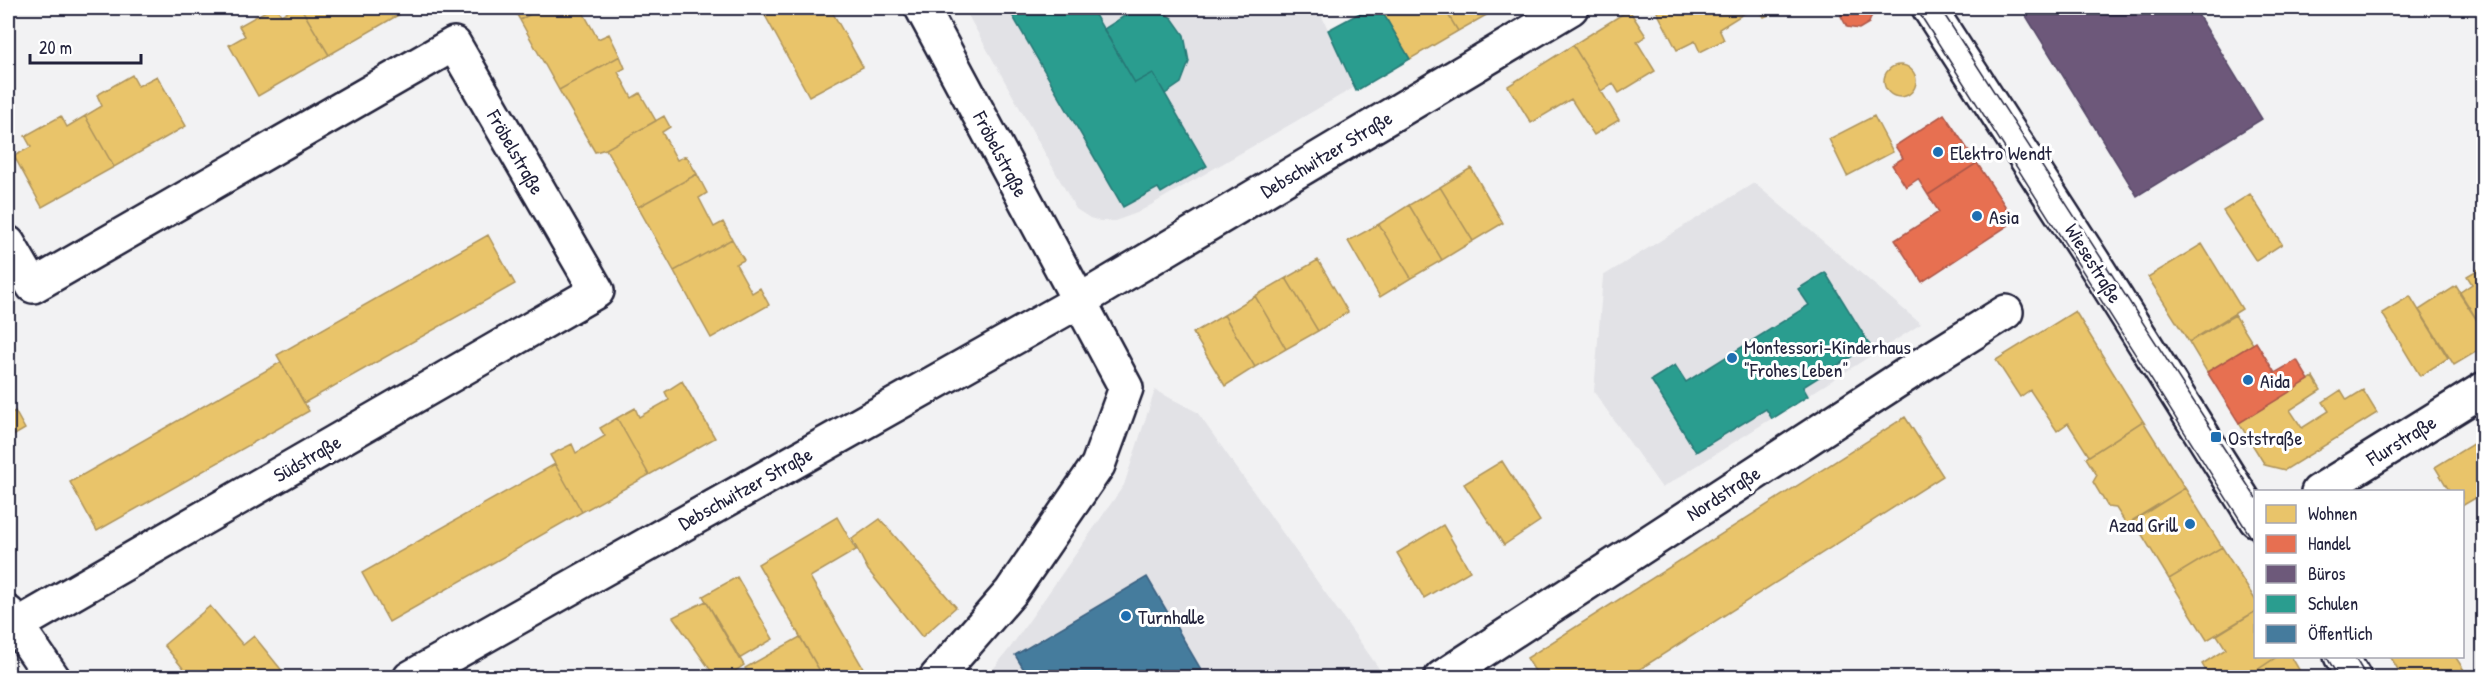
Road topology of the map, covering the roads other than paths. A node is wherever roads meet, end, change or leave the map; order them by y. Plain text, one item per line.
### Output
1 (922, 8) edge
2 (1571, 8) edge
3 (1929, 8) edge
4 (8, 243) edge
5 (597, 291) joint
6 (1081, 300) junction
7 (2006, 312) dead end
8 (2484, 389) edge
9 (2321, 490) edge
10 (2254, 517) edge
11 (12, 619) edge
12 (2342, 658) edge
13 (53, 678) edge
14 (410, 678) edge
15 (936, 678) edge
16 (1442, 678) edge
17 (2354, 678) edge

1 - 6 street, Fröbelstraße
2 - 6 street, Debschwitzer Straße
3 - 10 street, Wiesestraße
4 - 5 street, Fröbelstraße
5 - 11 street, Südstraße
6 - 14 street, Debschwitzer Straße
6 - 15 street
7 - 16 street, Nordstraße
8 - 9 street, Flurstraße
11 - 13 street, Südstraße
12 - 17 street

